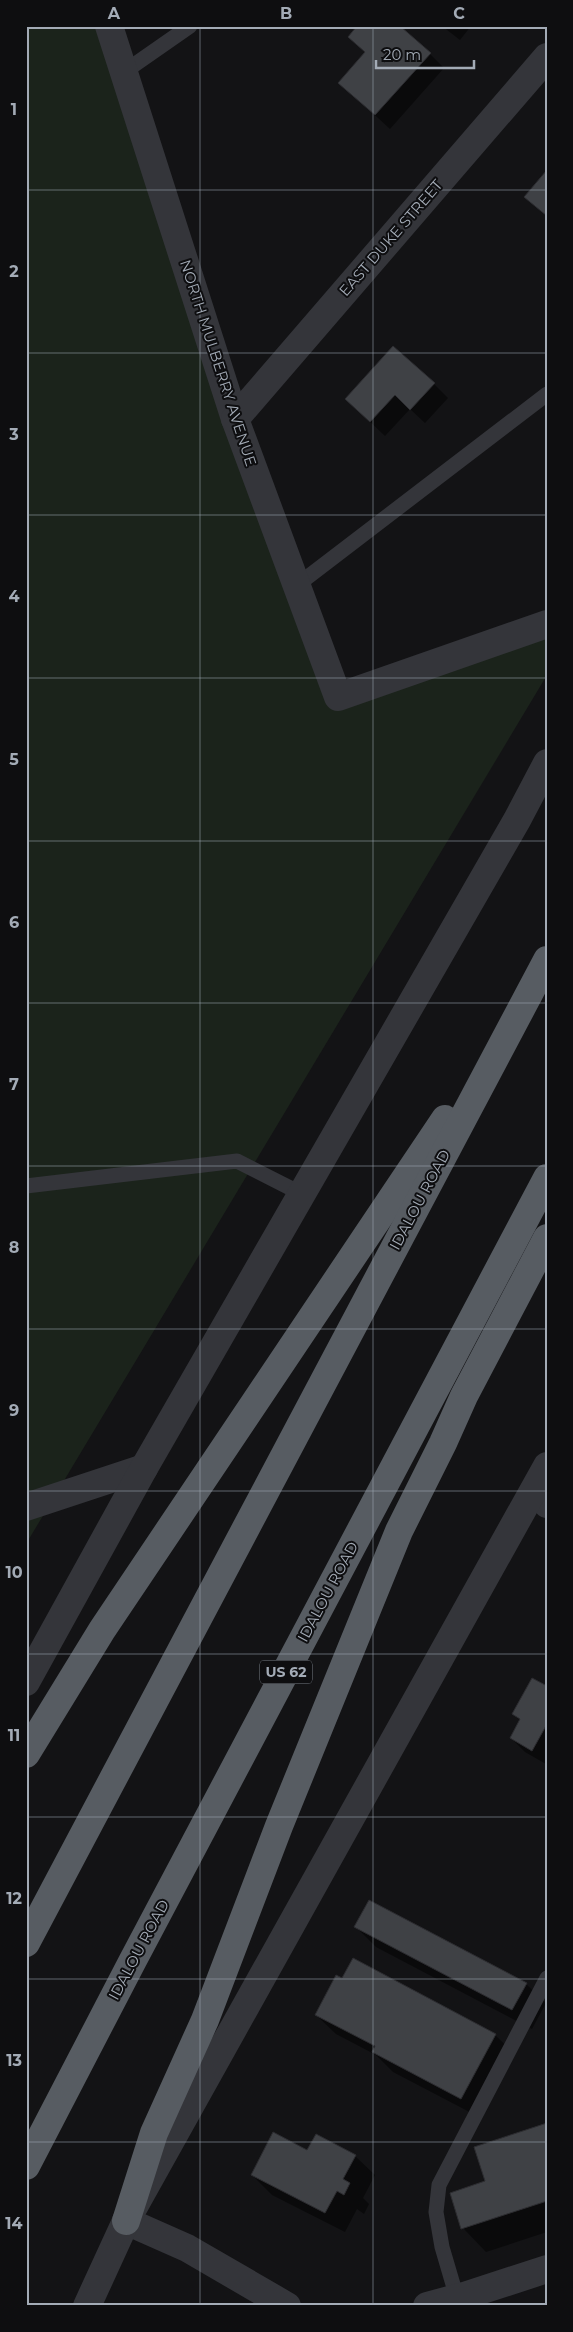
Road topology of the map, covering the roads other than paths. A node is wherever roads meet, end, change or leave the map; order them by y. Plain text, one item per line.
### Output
1 (110, 26) edge
2 (190, 26) edge
3 (547, 57) edge
4 (124, 72) junction
5 (547, 394) edge
6 (235, 419) junction
7 (296, 586) junction
8 (547, 624) edge
9 (547, 763) edge
10 (547, 960) edge
11 (531, 991) junction
12 (547, 1178) edge
13 (26, 1186) edge
14 (302, 1194) junction
15 (547, 1238) edge
16 (144, 1468) junction
17 (544, 1484) edge
18 (26, 1508) edge
19 (26, 1682) edge
20 (26, 1754) edge
21 (26, 1944) edge
22 (547, 1978) edge
23 (26, 2166) edge
24 (126, 2222) junction
25 (547, 2268) edge
26 (457, 2298) junction
27 (87, 2306) edge
28 (287, 2306) edge
29 (427, 2306) edge

1 - 4 street, NORTH MULBERRY AVENUE
2 - 4 lane
3 - 6 street, EAST DUKE STREET
4 - 6 street, NORTH MULBERRY AVENUE
5 - 7 lane
6 - 7 street, NORTH MULBERRY AVENUE
7 - 8 street, NORTH MULBERRY AVENUE
9 - 14 street
10 - 11 highway, IDALOU ROAD
11 - 20 highway
11 - 21 highway, IDALOU ROAD
12 - 23 highway, IDALOU ROAD / US 62
13 - 14 lane
14 - 16 street
15 - 24 highway
16 - 18 street
16 - 19 street
17 - 24 street
22 - 26 lane
24 - 27 street
24 - 28 street
25 - 26 street
26 - 29 street

